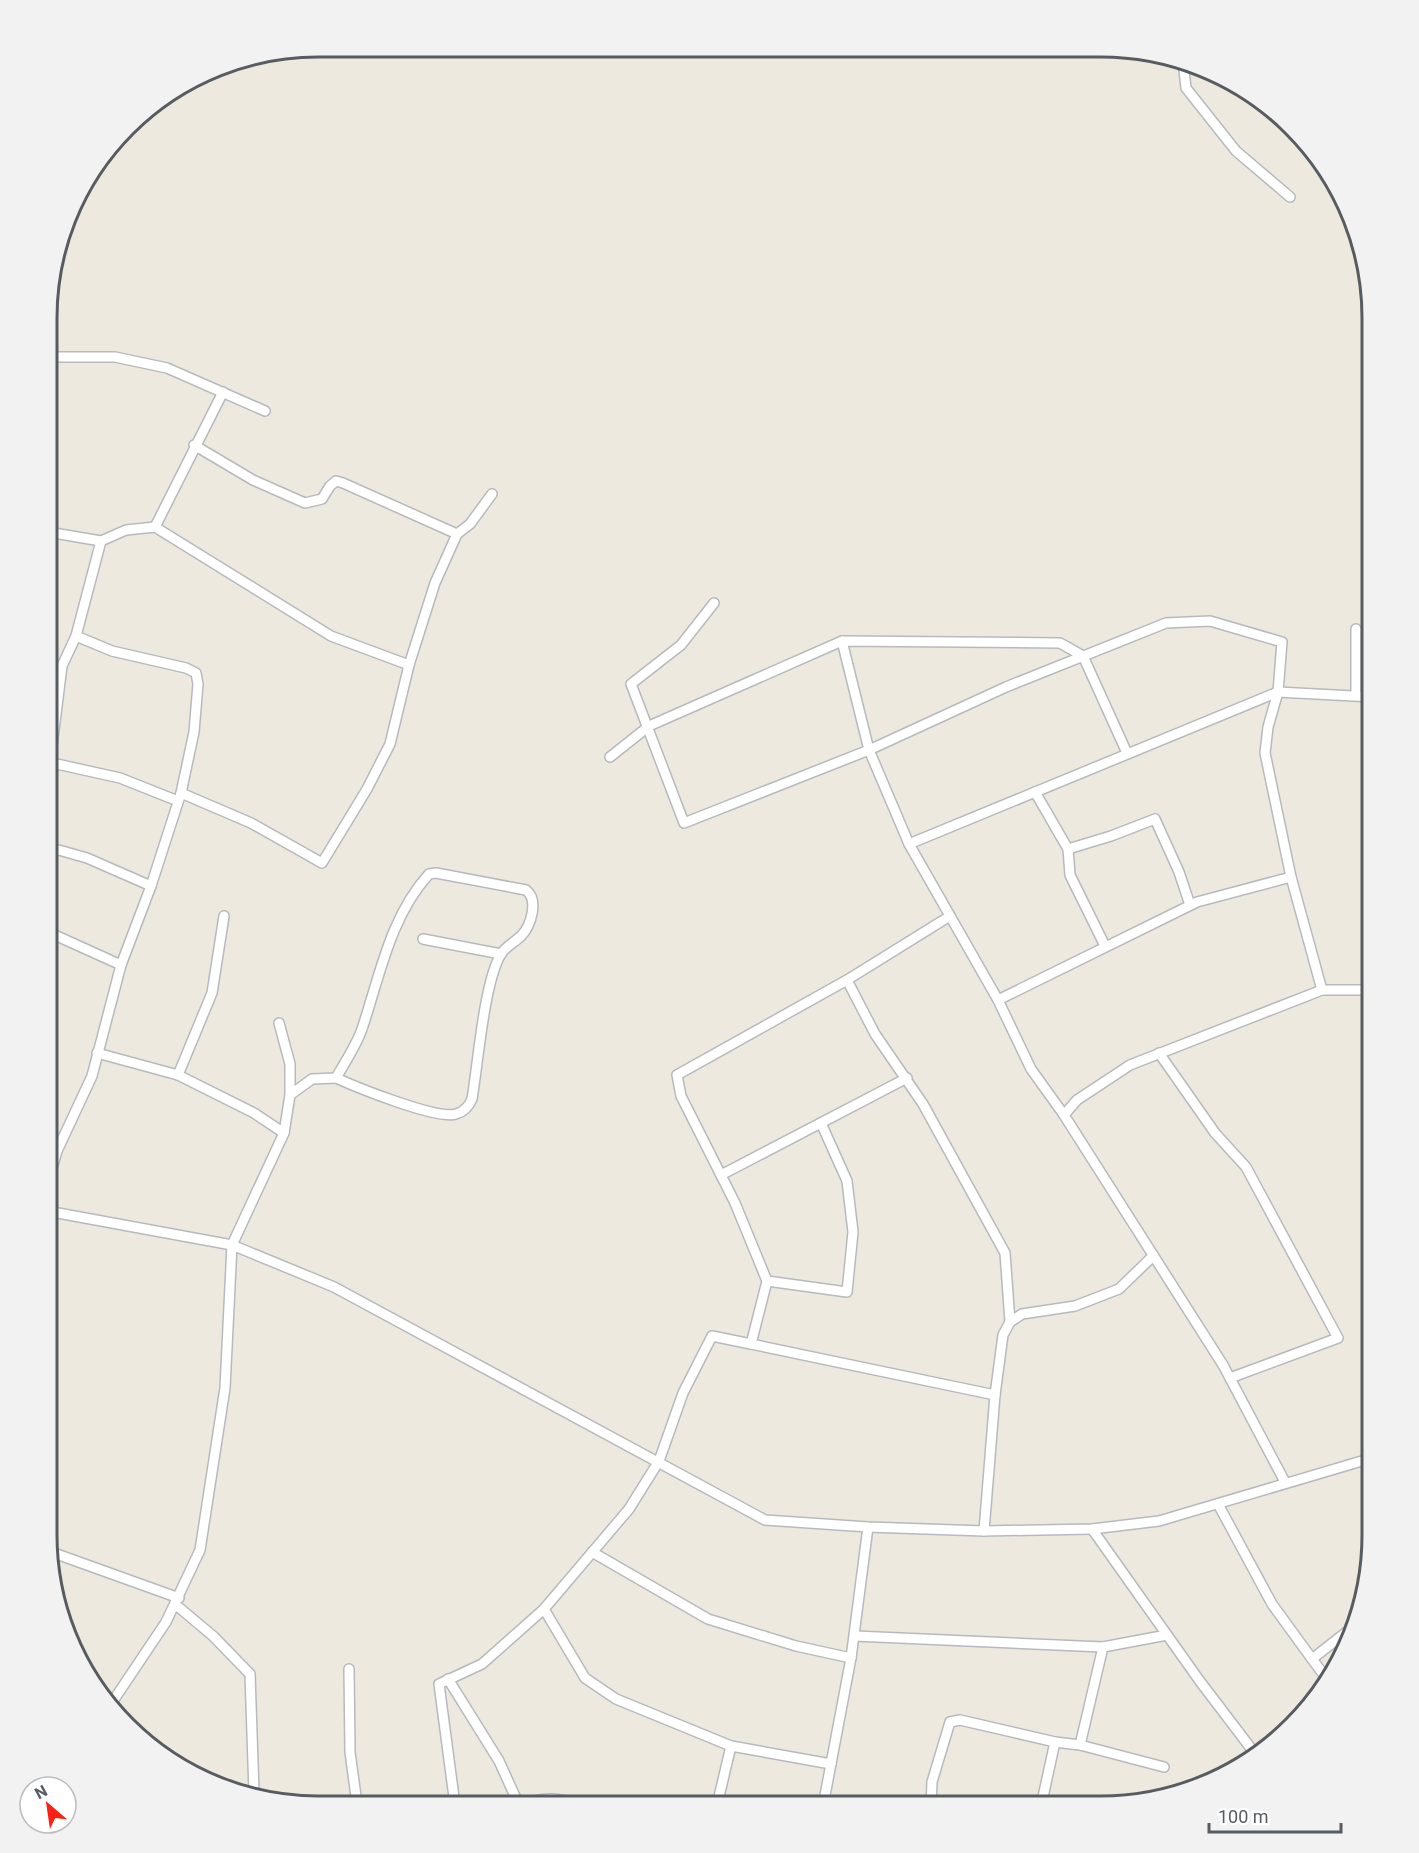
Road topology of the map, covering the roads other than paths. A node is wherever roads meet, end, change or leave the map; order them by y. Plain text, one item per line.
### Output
1 (1185, 71) edge
2 (1290, 197) dead end
3 (57, 357) edge
4 (223, 392) junction
5 (265, 411) dead end
6 (194, 445) junction
7 (492, 494) dead end
8 (154, 528) junction
9 (57, 534) edge
10 (457, 534) junction
11 (101, 541) junction
12 (714, 603) dead end
13 (1356, 629) dead end
14 (76, 636) junction
15 (842, 641) junction
16 (1083, 656) junction
17 (409, 665) junction
18 (1278, 692) junction
19 (1356, 695) junction
20 (1362, 696) edge
21 (57, 703) edge
22 (649, 726) junction
23 (869, 750) junction
24 (1127, 753) junction
25 (610, 757) dead end
26 (57, 764) edge
27 (1035, 792) junction
28 (180, 797) junction
29 (909, 844) junction
30 (1068, 849) junction
31 (57, 850) edge
32 (1291, 877) junction
33 (151, 886) junction
34 (1190, 905) junction
35 (224, 916) dead end
36 (950, 916) junction
37 (57, 936) edge
38 (423, 939) dead end
39 (1105, 946) junction
40 (501, 954) junction
41 (121, 965) junction
42 (847, 980) junction
43 (1322, 990) junction
44 (1362, 990) edge
45 (998, 1000) junction
46 (279, 1023) dead end
47 (97, 1053) junction
48 (1159, 1053) junction
49 (178, 1075) junction
50 (336, 1078) junction
51 (907, 1078) junction
52 (290, 1095) junction
53 (1064, 1115) junction
54 (821, 1123) junction
55 (284, 1133) junction
56 (57, 1151) edge
57 (721, 1175) junction
58 (57, 1213) edge
59 (232, 1245) junction
60 (1153, 1256) junction
61 (767, 1281) junction
62 (1010, 1322) junction
63 (751, 1344) junction
64 (1230, 1378) junction
65 (995, 1395) junction
66 (658, 1461) junction
67 (1362, 1463) edge
68 (1285, 1482) junction
69 (1218, 1504) junction
70 (867, 1527) junction
71 (1092, 1529) junction
72 (984, 1531) junction
73 (592, 1552) junction
74 (58, 1555) edge
75 (178, 1601) junction
76 (544, 1609) junction
77 (1167, 1635) junction
78 (855, 1636) junction
79 (1342, 1636) edge
80 (1103, 1647) junction
81 (851, 1658) junction
82 (1312, 1659) junction
83 (349, 1669) dead end
84 (1322, 1673) edge
85 (448, 1679) junction
86 (115, 1698) edge
87 (1055, 1742) junction
88 (1080, 1745) junction
89 (731, 1746) junction
90 (1251, 1748) edge
91 (831, 1764) junction
92 (1164, 1767) dead end
93 (254, 1788) edge
94 (356, 1796) edge
95 (454, 1796) edge
96 (517, 1796) edge
97 (719, 1796) edge
98 (825, 1796) edge
99 (931, 1796) edge
100 (1044, 1796) edge

1 - 2 street
3 - 4 street
4 - 5 street
4 - 6 street
6 - 8 street
6 - 10 street
7 - 10 street
8 - 11 street
8 - 17 street
9 - 11 street
10 - 17 street
11 - 14 street
12 - 22 street
13 - 19 street
14 - 21 street
14 - 28 street
15 - 16 street
15 - 22 street
15 - 23 street
16 - 18 street
16 - 23 street
16 - 24 street
17 - 28 street
18 - 19 street
18 - 24 street
18 - 32 street
19 - 20 street
22 - 23 street
22 - 25 street
23 - 29 street
24 - 27 street
26 - 28 street
27 - 29 street
27 - 30 street
28 - 33 street
29 - 36 street
30 - 34 street
30 - 39 street
31 - 33 street
32 - 34 street
32 - 43 street
33 - 41 street
34 - 39 street
35 - 49 street
36 - 42 street
36 - 45 street
37 - 41 street
38 - 40 street
39 - 45 street
40 - 50 street
40 - 50 street
41 - 47 street
42 - 51 street
42 - 57 street
43 - 44 street
43 - 48 street
45 - 53 street
46 - 52 street
47 - 49 street
47 - 56 street
48 - 53 street
48 - 64 street
49 - 55 street
50 - 52 street
51 - 54 street
51 - 62 street
52 - 55 street
53 - 60 street
54 - 57 street
54 - 61 street
55 - 59 street
57 - 61 street
58 - 59 street
59 - 66 street
59 - 75 street
60 - 62 street
60 - 64 street
61 - 63 street
62 - 65 street
63 - 65 street
63 - 66 street
64 - 68 street
65 - 72 street
66 - 70 street
66 - 73 street
67 - 68 street
68 - 69 street
69 - 71 street
69 - 82 street
70 - 72 street
70 - 78 street
71 - 72 street
71 - 77 street
73 - 76 street
73 - 81 street
74 - 75 street
75 - 86 street
75 - 93 street
76 - 85 street
76 - 89 street
77 - 80 street
77 - 90 street
78 - 80 street
78 - 81 street
79 - 82 street
80 - 88 street
81 - 91 street
82 - 84 street
83 - 94 street
85 - 95 street
85 - 96 street
87 - 88 street
87 - 99 street
87 - 100 street
88 - 92 street
89 - 91 street
89 - 97 street
91 - 98 street

